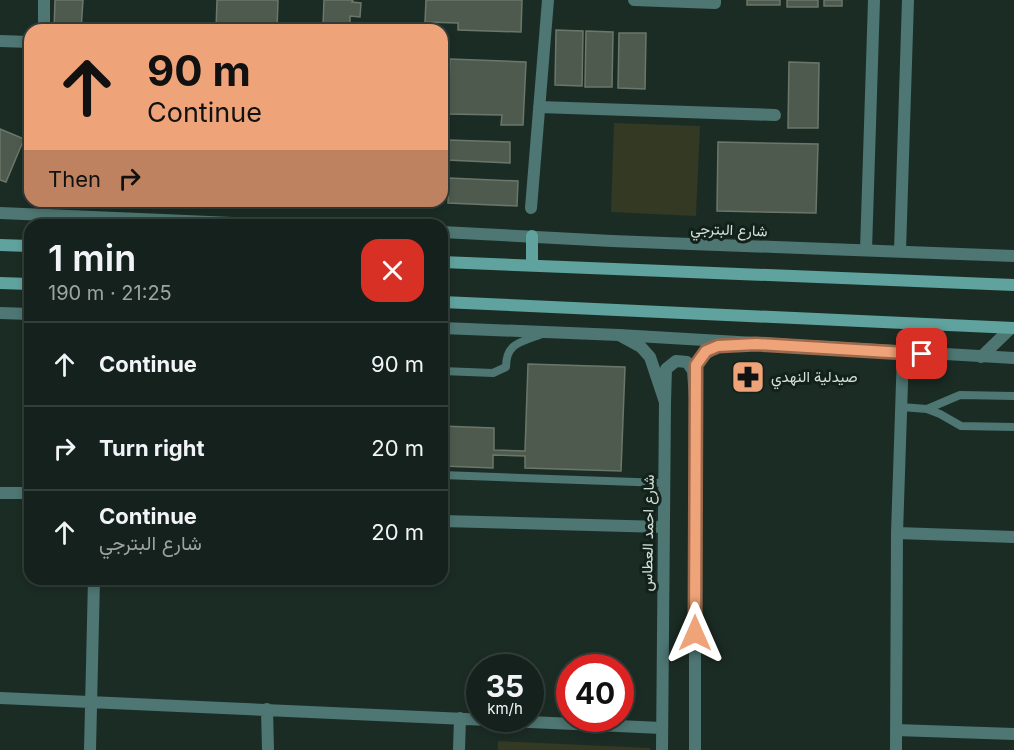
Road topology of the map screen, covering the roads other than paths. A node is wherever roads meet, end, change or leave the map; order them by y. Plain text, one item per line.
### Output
1 (44, 0) edge
2 (548, 0) edge
3 (634, 0) edge
4 (715, 0) edge
5 (874, 0) edge
6 (908, 0) edge
7 (44, 24) edge
8 (0, 40) edge
9 (24, 42) edge
10 (539, 107) junction
11 (775, 115) dead end
12 (531, 208) dead end
13 (0, 213) edge
14 (140, 219) edge
15 (448, 232) edge
16 (532, 236) junction
17 (0, 245) edge
18 (24, 246) edge
19 (866, 250) junction
20 (900, 251) junction
21 (1014, 256) edge
22 (448, 262) edge
23 (532, 265) junction
24 (0, 283) edge
25 (24, 284) edge
26 (1014, 285) edge
27 (448, 302) edge
28 (0, 313) edge
29 (24, 314) edge
30 (448, 328) edge
31 (1013, 328) edge
32 (548, 332) junction
33 (619, 335) junction
34 (756, 344) junction
35 (903, 353) junction
36 (981, 357) junction
37 (1014, 358) edge
38 (448, 371) edge
39 (1014, 396) edge
40 (695, 398) junction
41 (665, 402) junction
42 (901, 407) junction
43 (927, 409) junction
44 (1014, 427) edge
45 (448, 476) edge
46 (664, 483) junction
47 (0, 493) edge
48 (24, 493) edge
49 (448, 521) edge
50 (663, 527) junction
51 (897, 533) junction
52 (1014, 537) edge
53 (94, 585) edge
54 (0, 698) edge
55 (91, 701) junction
56 (267, 709) junction
57 (460, 718) junction
58 (662, 728) junction
59 (896, 730) junction
60 (1014, 734) edge
61 (90, 750) edge
62 (268, 750) edge
63 (459, 750) edge
64 (662, 750) edge
65 (695, 750) edge
66 (896, 750) edge

1 - 7 street
2 - 10 street
3 - 4 street
5 - 19 street
6 - 20 street
8 - 9 street
10 - 11 street
10 - 12 street
13 - 14 street
15 - 16 street, شارع البترجي
16 - 19 street, شارع البترجي
16 - 23 main road
17 - 18 main road
19 - 20 street, شارع البترجي
20 - 21 street, شارع البترجي
22 - 23 main road
23 - 26 main road
24 - 25 main road
27 - 31 main road
28 - 29 street
30 - 32 street
31 - 36 street
32 - 33 street
32 - 38 lane
33 - 34 street
33 - 41 street, شارع احمد العطاس
34 - 35 street
34 - 40 street
35 - 36 street
35 - 42 street
36 - 37 street
39 - 43 lane
40 - 41 street
40 - 65 street
41 - 46 street, شارع احمد العطاس
42 - 43 lane
42 - 51 street
43 - 44 lane
45 - 46 lane
46 - 50 street, شارع احمد العطاس
47 - 48 street
49 - 50 street
50 - 58 street, شارع احمد العطاس
51 - 52 street
51 - 59 street
53 - 55 street
54 - 55 street
55 - 56 street
55 - 61 street
56 - 57 street
56 - 62 street
57 - 58 street
57 - 63 street
58 - 64 street, شارع احمد العطاس
59 - 60 street
59 - 66 street

